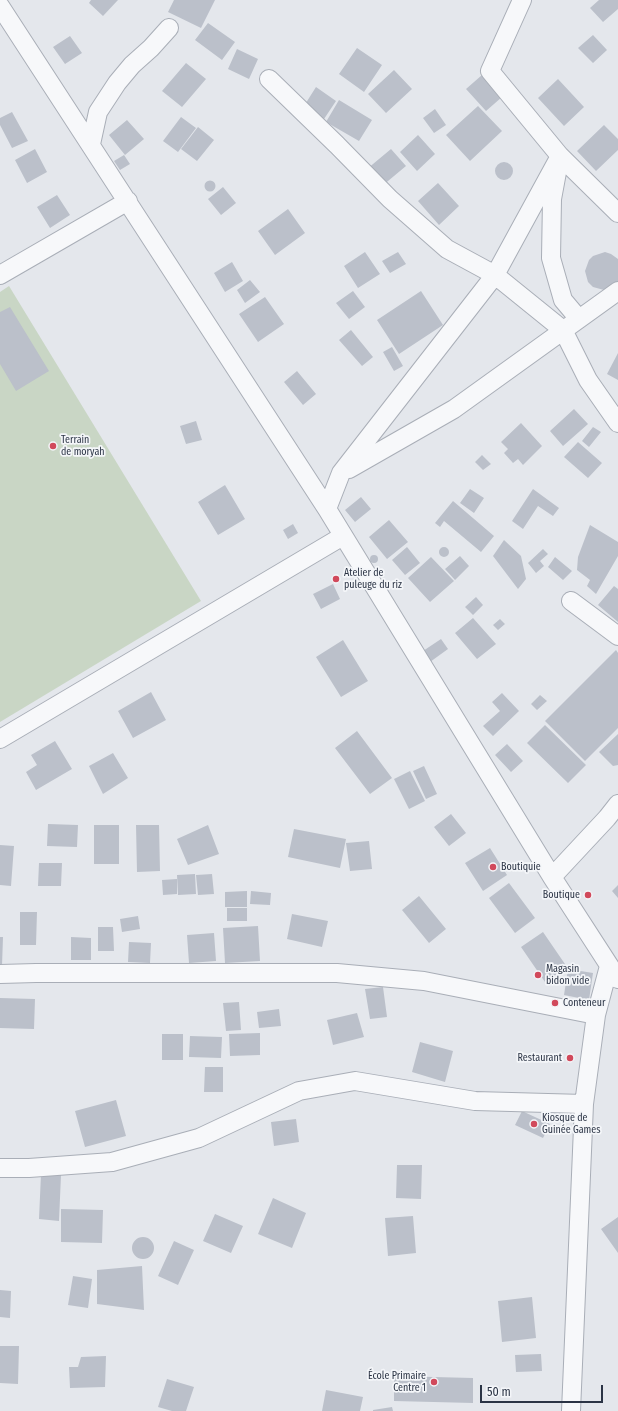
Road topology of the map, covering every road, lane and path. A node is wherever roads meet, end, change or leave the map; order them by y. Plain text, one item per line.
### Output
1 (522, 0) edge
2 (0, 6) edge
3 (169, 28) dead end
4 (269, 80) dead end
5 (90, 144) junction
6 (560, 156) junction
7 (128, 201) junction
8 (618, 213) edge
9 (495, 275) junction
10 (0, 276) edge
11 (618, 291) edge
12 (579, 319) junction
13 (563, 330) junction
14 (618, 423) edge
15 (341, 473) junction
16 (327, 509) junction
17 (343, 536) junction
18 (571, 601) dead end
19 (618, 636) edge
20 (0, 739) edge
21 (618, 804) edge
22 (552, 877) junction
23 (613, 973) edge
24 (0, 974) edge
25 (596, 1015) junction
26 (584, 1104) junction
27 (0, 1168) edge
28 (571, 1411) edge

1 - 6 street
2 - 5 street
3 - 5 street
4 - 9 street
5 - 7 street
6 - 8 street
6 - 9 street
6 - 12 street
7 - 10 street
7 - 16 street
9 - 13 street
9 - 15 street
11 - 12 street
12 - 13 street
13 - 14 street
13 - 15 street
15 - 16 street
16 - 17 street
17 - 20 street
17 - 22 street
18 - 19 street
21 - 22 street
22 - 23 street
23 - 25 street
24 - 25 street
25 - 26 street
26 - 27 street
26 - 28 street

